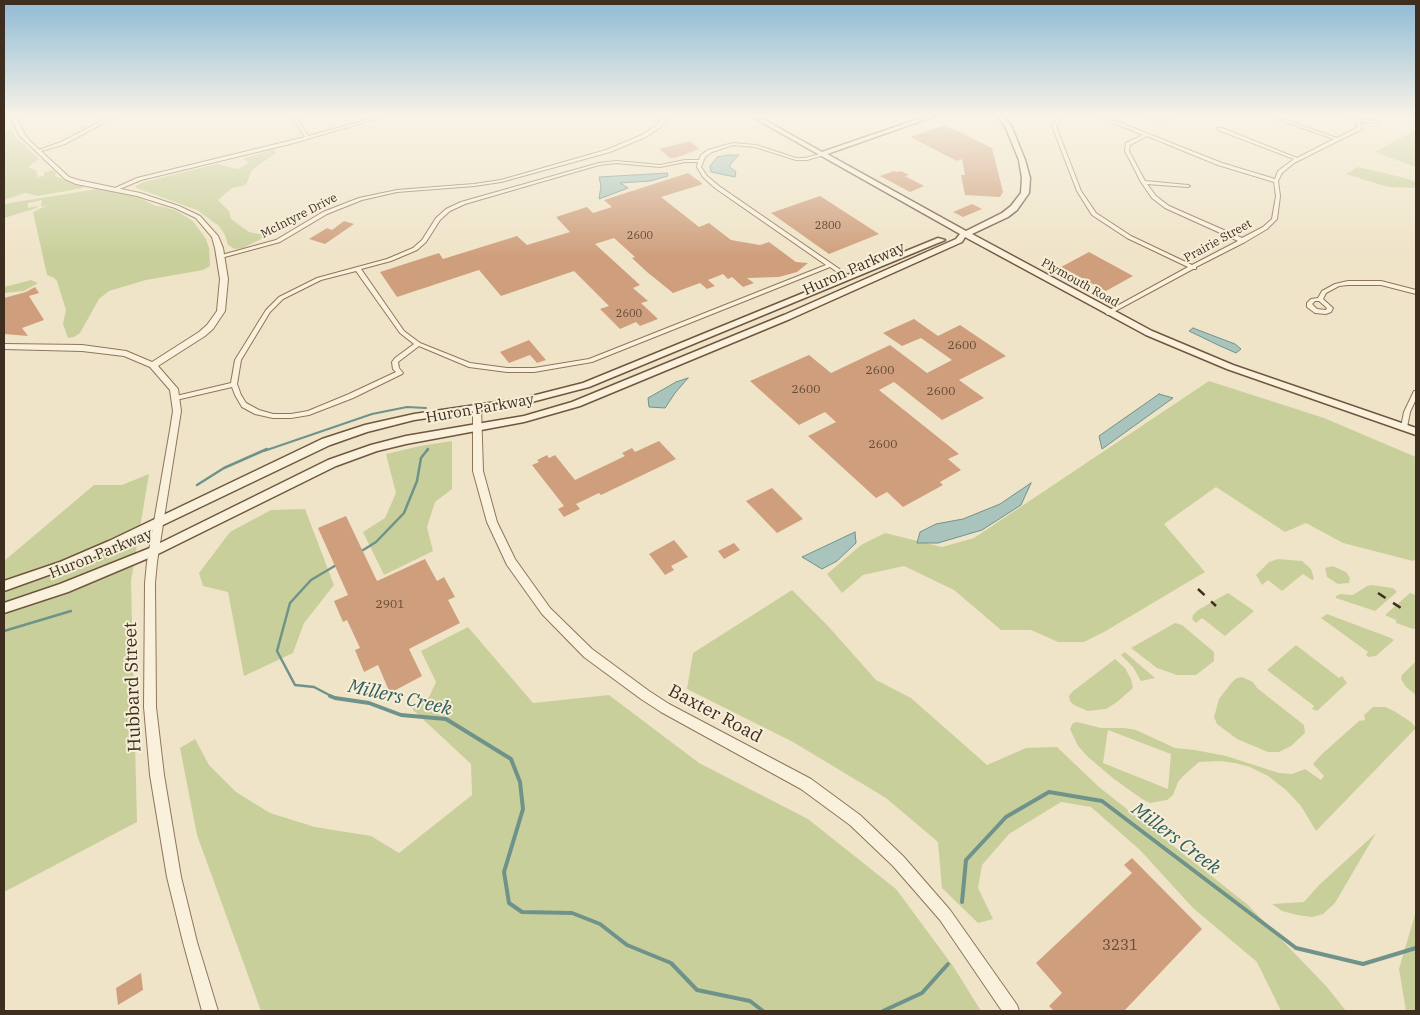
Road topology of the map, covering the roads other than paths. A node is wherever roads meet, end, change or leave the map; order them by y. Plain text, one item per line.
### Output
1 (49, 161) edge
2 (211, 161) edge
3 (568, 161) edge
4 (683, 161) edge
5 (700, 161) edge
6 (835, 161) edge
7 (1022, 161) edge
8 (1068, 161) edge
9 (1132, 161) edge
10 (1213, 161) edge
11 (1294, 161) edge
12 (1276, 181) junction
13 (1143, 182) junction
14 (1188, 186) dead end
15 (115, 189) junction
16 (962, 236) junction
17 (1243, 241) junction
18 (221, 256) junction
19 (830, 265) junction
20 (357, 268) junction
21 (1194, 268) junction
22 (849, 278) junction
23 (852, 288) junction
24 (1416, 292) edge
25 (1320, 300) dead end
26 (1108, 313) junction
27 (703, 338) junction
28 (418, 344) junction
29 (4, 347) edge
30 (713, 348) junction
31 (152, 365) junction
32 (234, 384) junction
33 (1416, 393) edge
34 (176, 398) junction
35 (477, 408) junction
36 (477, 427) junction
37 (1404, 428) junction
38 (1416, 432) edge
39 (158, 523) junction
40 (154, 551) junction
41 (4, 586) edge
42 (4, 608) edge
43 (210, 1011) edge
44 (1011, 1011) edge

1 - 15 street
2 - 15 street
3 - 18 street, McIntyre Drive
4 - 20 street
5 - 19 street
6 - 16 main road, Plymouth Road
7 - 16 main road, Huron Parkway
8 - 21 street
9 - 13 street
10 - 12 street
11 - 12 street
12 - 17 street, Prairie Street
13 - 14 street
13 - 17 street
15 - 18 street
16 - 22 main road, Huron Parkway
16 - 23 main road, Huron Parkway
16 - 26 main road, Plymouth Road
17 - 21 street, Prairie Street
18 - 31 street
19 - 22 street
19 - 28 street
20 - 28 street
20 - 32 street
21 - 26 street, Prairie Street
22 - 23 main road
22 - 27 main road, Huron Parkway
23 - 30 main road, Huron Parkway
24 - 25 street
26 - 37 main road, Plymouth Road
27 - 30 main road
27 - 35 main road, Huron Parkway
28 - 32 street
29 - 31 street
30 - 36 main road, Huron Parkway
31 - 34 street
32 - 34 street
33 - 37 street
34 - 39 street, Hubbard Street
35 - 36 street, Baxter Road
35 - 39 main road, Huron Parkway
36 - 40 main road, Huron Parkway
36 - 44 street, Baxter Road
37 - 38 main road, Plymouth Road
39 - 40 street, Hubbard Street
39 - 41 main road, Huron Parkway
40 - 42 main road, Huron Parkway
40 - 43 street, Hubbard Street

